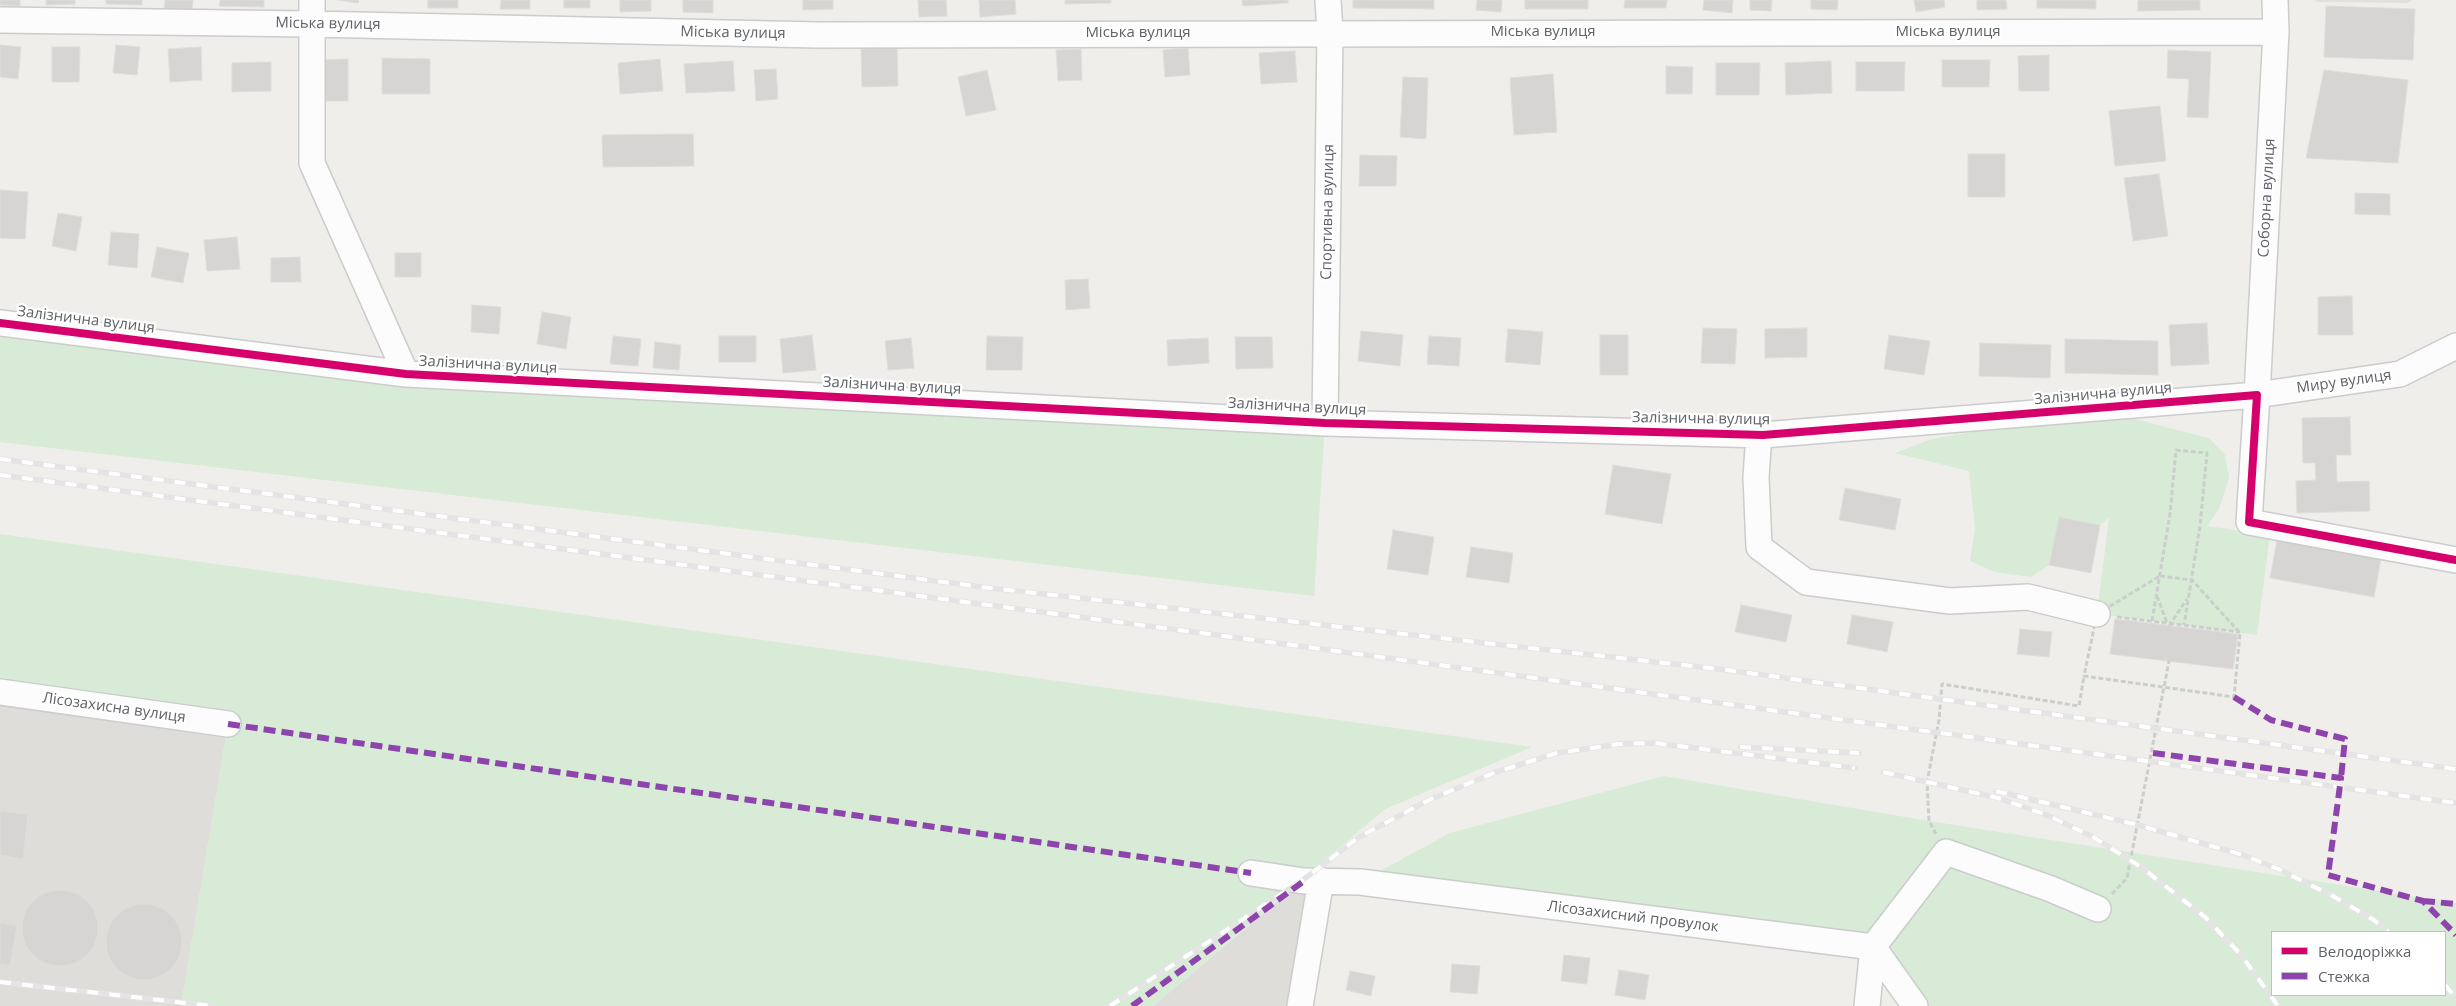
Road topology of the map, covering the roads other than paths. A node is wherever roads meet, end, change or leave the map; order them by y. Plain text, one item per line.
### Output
1 (1328, 0) edge
2 (2275, 0) edge
3 (312, 12) edge
4 (0, 20) edge
5 (1330, 32) junction
6 (2276, 32) junction
7 (0, 323) edge
8 (2456, 346) edge
9 (406, 374) junction
10 (2257, 395) junction
11 (1325, 423) junction
12 (1759, 434) junction
13 (2456, 560) edge
14 (2106, 615) road end
15 (0, 692) edge
16 (228, 724) dead end
17 (1252, 873) dead end
18 (1321, 880) junction
19 (2098, 909) road end
20 (1873, 947) junction
21 (1300, 1006) edge
22 (1866, 1006) edge
23 (1914, 1006) edge

1 - 5 street, Спортивна вулиця
2 - 6 street, Соборна вулиця
3 - 4 street, Міська вулиця
3 - 5 street, Міська вулиця
3 - 9 street
5 - 6 street, Міська вулиця
5 - 11 street, Спортивна вулиця
6 - 10 street, Соборна вулиця
7 - 9 street, Залізнична вулиця
8 - 10 street, Миру вулиця
9 - 11 street, Залізнична вулиця
10 - 12 street, Залізнична вулиця
10 - 13 street
11 - 12 street, Залізнична вулиця
12 - 14 street
15 - 16 street, Лісозахисна вулиця
17 - 18 street
18 - 20 street, Лісозахисний провулок
18 - 21 street
19 - 20 street
20 - 22 street
20 - 23 street

